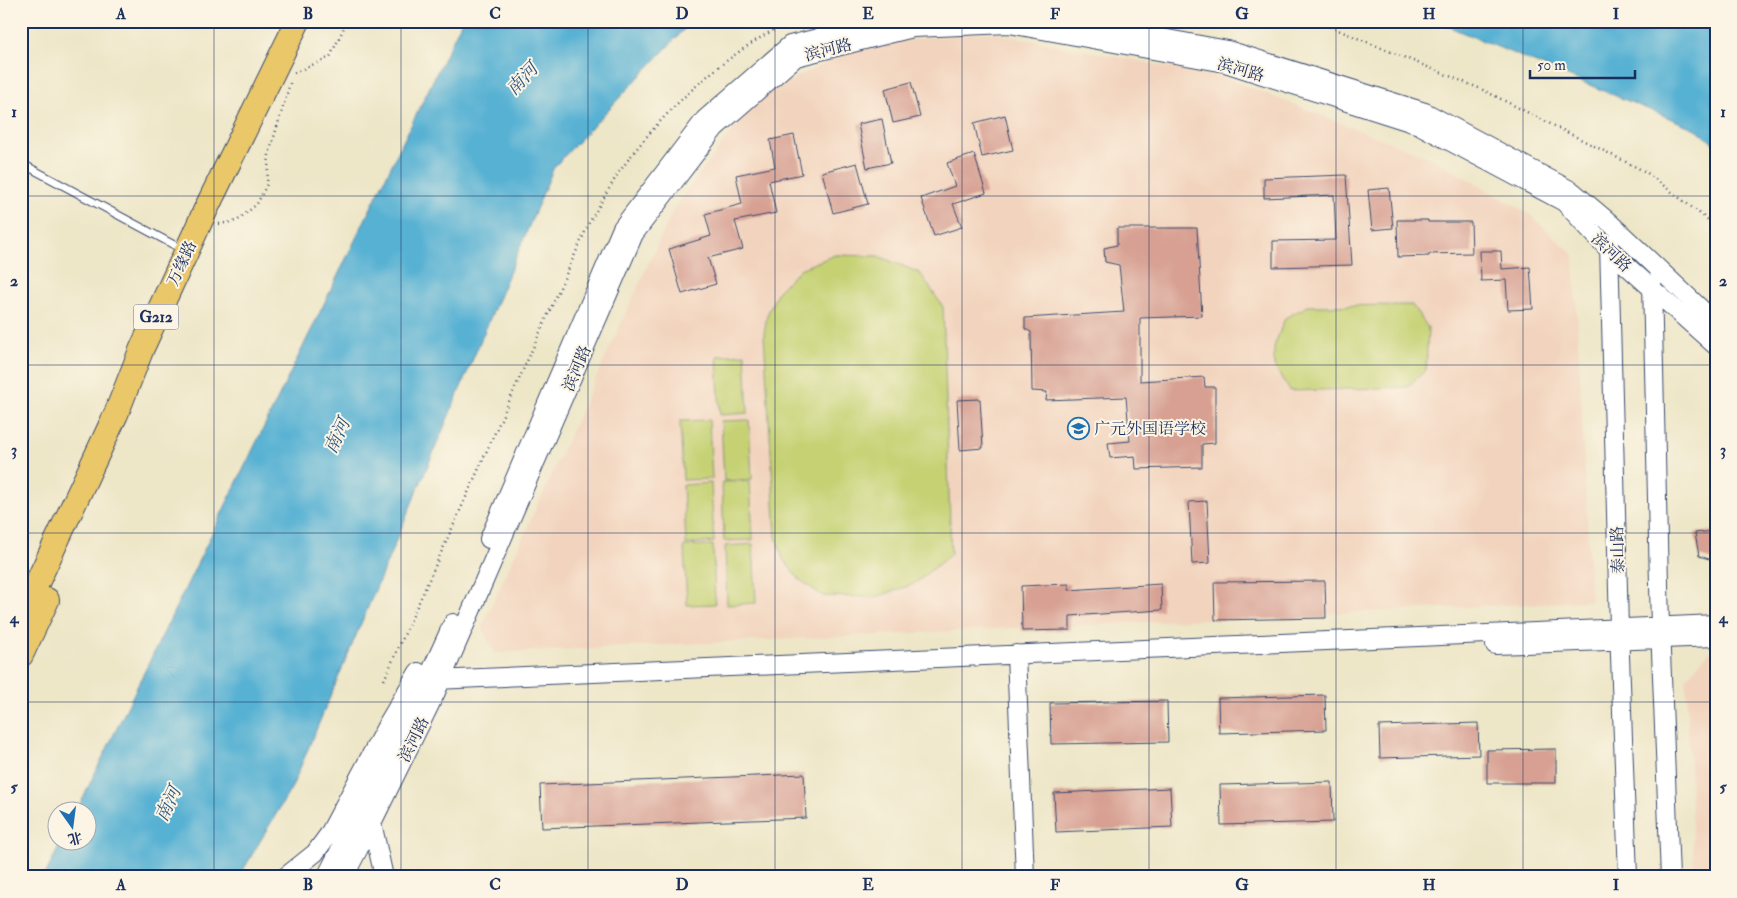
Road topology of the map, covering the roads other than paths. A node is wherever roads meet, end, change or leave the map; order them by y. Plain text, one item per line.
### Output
1 (286, 21) edge
2 (298, 21) edge
3 (886, 21) edge
4 (1070, 21) edge
5 (21, 163) edge
6 (1610, 223) junction
7 (176, 246) junction
8 (1609, 250) junction
9 (1651, 263) junction
10 (1652, 290) junction
11 (1716, 323) edge
12 (1716, 346) edge
13 (116, 414) junction
14 (21, 596) edge
15 (21, 617) edge
16 (1716, 624) edge
17 (1660, 633) junction
18 (1620, 634) junction
19 (1716, 637) edge
20 (21, 654) edge
21 (1016, 659) junction
22 (428, 685) junction
23 (372, 824) junction
24 (285, 877) edge
25 (326, 877) edge
26 (344, 877) edge
27 (384, 877) edge
28 (1025, 877) edge
29 (1628, 877) edge
30 (1670, 877) edge

1 - 7 highway, 万缘路 / G212
2 - 13 highway, 万缘路 / G212
3 - 22 street, 滨河路
4 - 6 street, 滨河路
5 - 7 lane
6 - 8 street, 泰山路
6 - 9 street, 滨河路
7 - 14 highway, 万缘路 / G212
8 - 10 street, 滨河路
8 - 18 street, 泰山路
8 - 22 street, 滨河路
9 - 10 street
9 - 11 street, 滨河路
10 - 12 street, 滨河路
10 - 17 street
13 - 15 highway, 万缘路 / G212
13 - 20 highway
16 - 17 street
17 - 18 street
17 - 19 street
17 - 30 street
18 - 21 street
18 - 29 street, 泰山路
21 - 22 street
21 - 28 street
22 - 23 street, 滨河路
22 - 24 street
22 - 25 street, 滨河路
23 - 26 street, 滨河路
23 - 27 street

